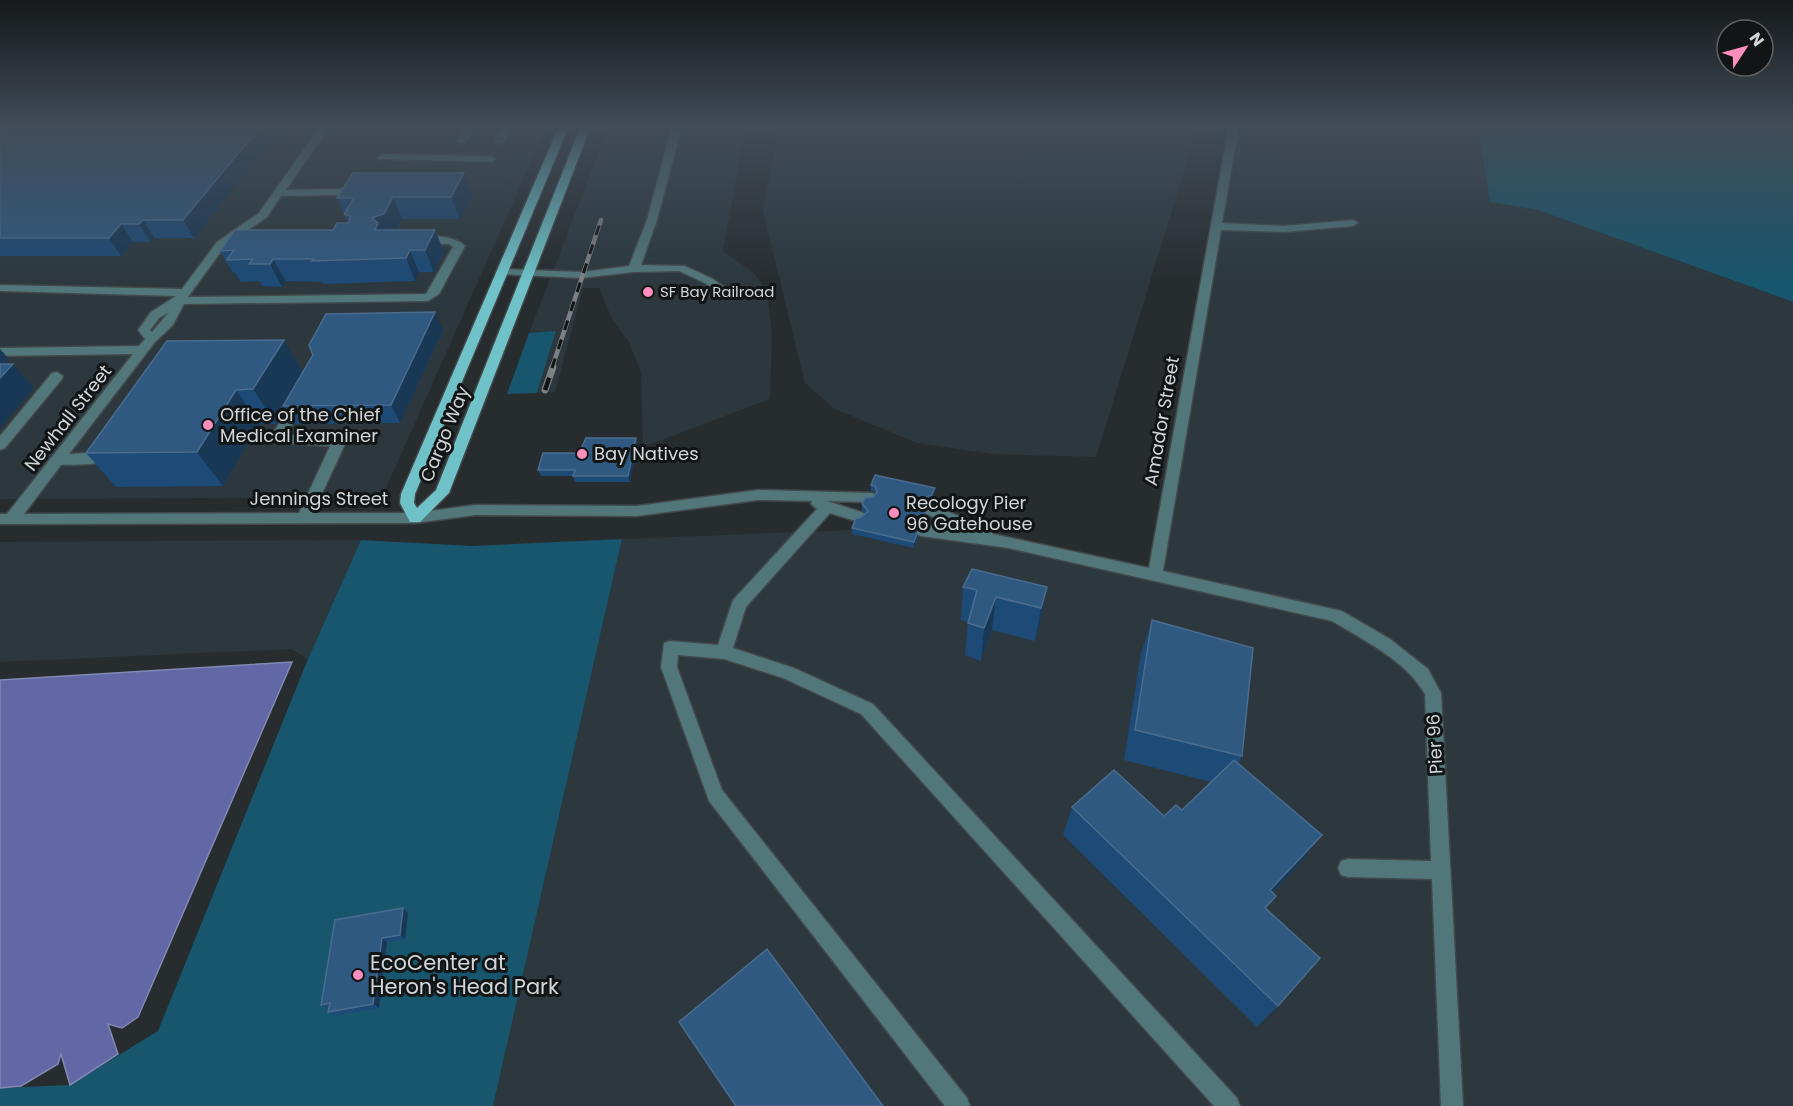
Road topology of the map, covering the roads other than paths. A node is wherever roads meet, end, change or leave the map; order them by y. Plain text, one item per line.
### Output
1 (289, 178) edge
2 (369, 178) edge
3 (542, 178) edge
4 (566, 178) edge
5 (664, 178) edge
6 (1225, 178) edge
7 (279, 192) junction
8 (1353, 223) dead end
9 (1216, 226) junction
10 (228, 240) junction
11 (250, 241) edge
12 (411, 241) edge
13 (634, 269) junction
14 (502, 272) junction
15 (528, 273) junction
16 (0, 288) edge
17 (729, 294) dead end
18 (182, 297) junction
19 (147, 344) junction
20 (0, 352) edge
21 (57, 376) dead end
22 (115, 387) junction
23 (136, 387) edge
24 (304, 391) edge
25 (0, 445) edge
26 (115, 447) edge
27 (59, 460) junction
28 (792, 496) junction
29 (868, 497) edge
30 (827, 507) junction
31 (929, 509) dead end
32 (859, 517) edge
33 (415, 518) junction
34 (6, 519) edge
35 (303, 519) junction
36 (921, 530) dead end
37 (1008, 542) junction
38 (1155, 576) junction
39 (724, 652) junction
40 (1348, 868) dead end
41 (1442, 870) junction
42 (958, 1106) edge
43 (1229, 1106) edge
44 (1452, 1106) edge

1 - 7 street, Newhall Street
2 - 7 street
3 - 14 main road, Cargo Way
4 - 15 main road, Cargo Way
5 - 13 street
6 - 9 street, Amador Street
7 - 10 street, Newhall Street
8 - 9 street
9 - 38 street, Amador Street
10 - 11 street
10 - 18 street, Newhall Street
12 - 18 street
13 - 15 street
13 - 17 street
14 - 15 street
14 - 33 main road, Cargo Way
15 - 33 main road, Cargo Way
16 - 18 street
18 - 19 street, Newhall Street
19 - 20 street
19 - 22 street, Newhall Street
21 - 25 street
22 - 23 street
22 - 27 street, Newhall Street
24 - 35 street
26 - 27 street
27 - 34 street, Newhall Street
28 - 29 street
28 - 30 street
28 - 33 street, Jennings Street
30 - 32 street
30 - 39 street
31 - 37 street
33 - 35 street, Jennings Street
34 - 35 street, Jennings Street
36 - 37 street
37 - 38 street
38 - 41 street, Pier 96
39 - 42 street
39 - 43 street
40 - 41 street
41 - 44 street, Pier 96

